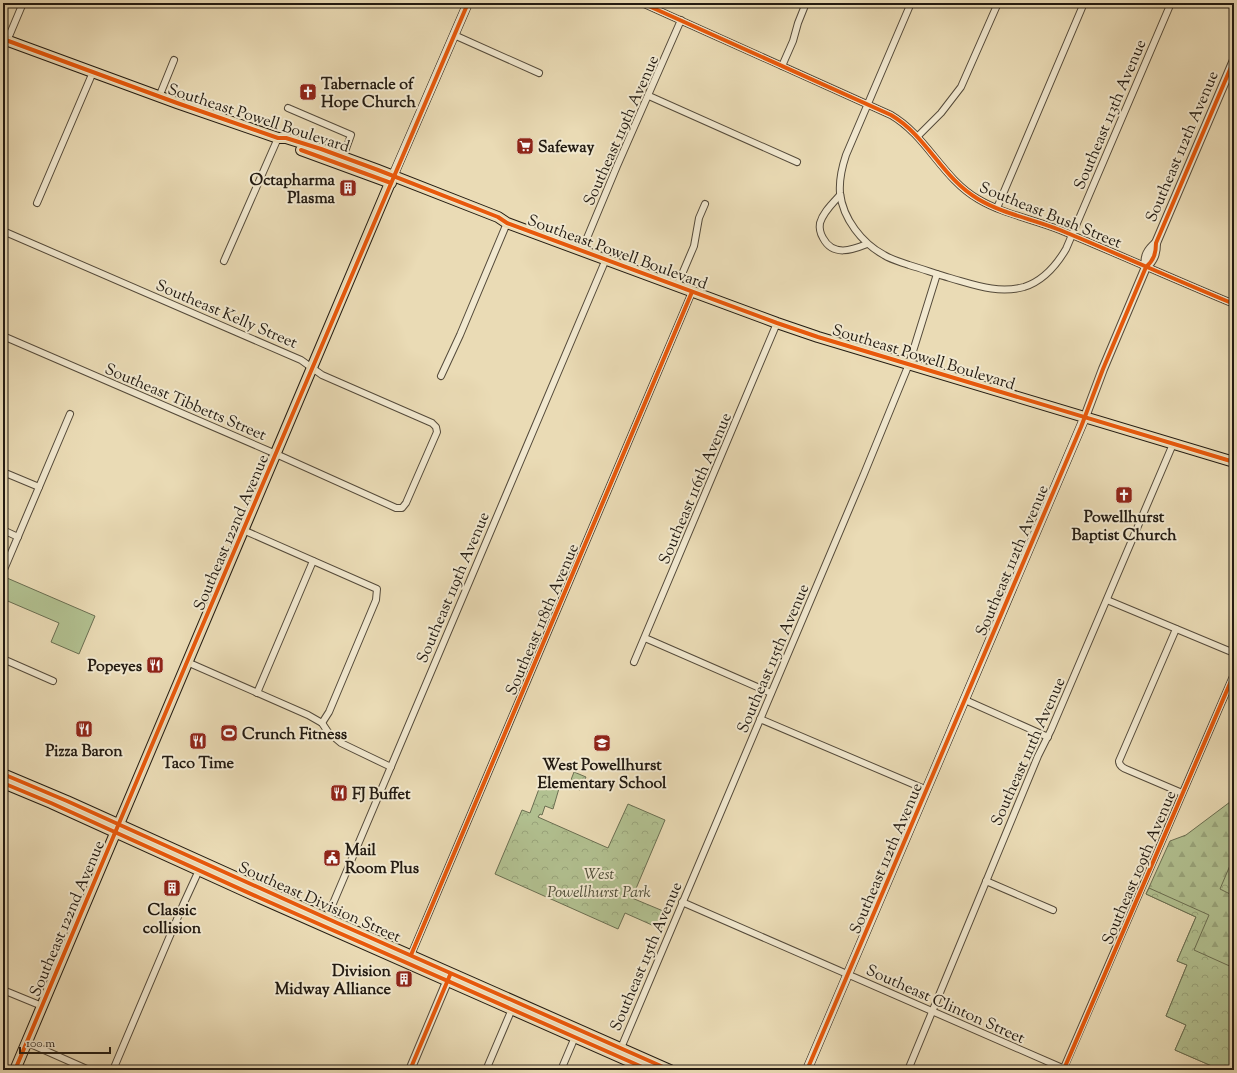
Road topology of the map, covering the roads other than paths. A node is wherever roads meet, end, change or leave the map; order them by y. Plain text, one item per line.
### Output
1 (23, 3) edge
2 (468, 3) edge
3 (642, 3) edge
4 (806, 3) edge
5 (911, 3) edge
6 (998, 3) edge
7 (1084, 3) edge
8 (1171, 3) edge
9 (681, 20) junction
10 (454, 35) junction
11 (5, 40) edge
12 (174, 60) dead end
13 (1234, 60) edge
14 (782, 66) junction
15 (93, 72) junction
16 (539, 73) dead end
17 (649, 96) junction
18 (159, 97) junction
19 (869, 104) junction
20 (288, 108) dead end
21 (918, 136) junction
22 (278, 138) junction
23 (342, 157) junction
24 (797, 162) dead end
25 (392, 179) junction
26 (840, 195) junction
27 (37, 203) dead end
28 (704, 204) dead end
29 (997, 208) junction
30 (507, 223) junction
31 (3, 231) edge
32 (1072, 235) junction
33 (867, 244) junction
34 (582, 250) junction
35 (606, 259) junction
36 (224, 261) dead end
37 (1146, 266) junction
38 (937, 274) junction
39 (678, 286) junction
40 (692, 292) junction
41 (1234, 304) edge
42 (777, 323) junction
43 (3, 336) edge
44 (909, 364) junction
45 (312, 368) junction
46 (441, 376) dead end
47 (70, 414) dead end
48 (1085, 417) junction
49 (1174, 444) junction
50 (276, 454) junction
51 (1234, 462) edge
52 (3, 472) edge
53 (39, 487) junction
54 (402, 508) joint
55 (3, 530) edge
56 (243, 530) junction
57 (18, 537) junction
58 (312, 561) junction
59 (3, 572) edge
60 (1107, 600) junction
61 (1176, 629) junction
62 (645, 638) junction
63 (1234, 653) edge
64 (3, 659) edge
65 (187, 662) junction
66 (634, 662) dead end
67 (1234, 674) edge
68 (54, 681) dead end
69 (257, 693) junction
70 (771, 693) junction
71 (965, 700) junction
72 (760, 719) junction
73 (322, 723) junction
74 (1048, 737) junction
75 (391, 767) junction
76 (3, 774) edge
77 (3, 783) edge
78 (927, 790) junction
79 (1182, 794) junction
80 (117, 829) junction
81 (201, 867) junction
82 (986, 881) junction
83 (682, 902) junction
84 (1053, 910) dead end
85 (325, 922) junction
86 (345, 936) junction
87 (377, 940) junction
88 (411, 955) junction
89 (848, 974) junction
90 (449, 977) junction
91 (3, 990) edge
92 (42, 1006) junction
93 (512, 1009) junction
94 (933, 1012) junction
95 (575, 1037) junction
96 (26, 1042) junction
97 (621, 1048) junction
98 (15, 1070) edge
99 (89, 1070) edge
100 (113, 1070) edge
101 (410, 1070) edge
102 (486, 1070) edge
103 (561, 1070) edge
104 (649, 1070) edge
105 (670, 1070) edge
106 (807, 1070) edge
107 (908, 1070) edge
108 (1065, 1070) edge

1 - 11 street
2 - 10 main road, Southeast 122nd Avenue
3 - 9 street, Southeast Bush Street
4 - 14 street
5 - 19 street
6 - 21 street
7 - 29 street
8 - 32 street, Southeast 113th Avenue
9 - 14 street, Southeast Bush Street
9 - 17 street, Southeast 119th Avenue
10 - 16 street
10 - 25 main road, Southeast 122nd Avenue
11 - 15 main road, Southeast Powell Boulevard
12 - 18 street
13 - 37 street, Southeast 112th Avenue
14 - 19 street, Southeast Bush Street
15 - 18 main road, Southeast Powell Boulevard
15 - 27 street
17 - 24 street
17 - 34 street, Southeast 119th Avenue
18 - 22 main road, Southeast Powell Boulevard
19 - 21 street, Southeast Bush Street
19 - 26 street
20 - 23 street
21 - 29 street, Southeast Bush Street
22 - 23 main road, Southeast Powell Boulevard
22 - 25 main road, Southeast Powell Boulevard
22 - 36 street
23 - 25 main road, Southeast Powell Boulevard
25 - 30 main road, Southeast Powell Boulevard
25 - 45 main road, Southeast 122nd Avenue
26 - 33 street, Southeast 113th Avenue
26 - 33 street
28 - 39 street
29 - 32 street, Southeast Bush Street
30 - 34 main road, Southeast Powell Boulevard
30 - 46 street
31 - 45 street, Southeast Kelly Street
32 - 37 street, Southeast Bush Street
32 - 38 street, Southeast 113th Avenue
33 - 38 street, Southeast 113th Avenue
34 - 35 main road, Southeast Powell Boulevard
35 - 39 main road, Southeast Powell Boulevard
35 - 75 street, Southeast 119th Avenue
37 - 41 street, Southeast Bush Street
37 - 48 street, Southeast 112th Avenue
38 - 44 street, Southeast 115th Avenue
39 - 40 main road, Southeast Powell Boulevard
40 - 42 main road, Southeast Powell Boulevard
40 - 88 street, Southeast 118th Avenue
42 - 44 main road, Southeast Powell Boulevard
42 - 62 street, Southeast 116th Avenue
43 - 50 street, Southeast Tibbetts Street
44 - 48 main road, Southeast Powell Boulevard
44 - 70 street, Southeast 115th Avenue
45 - 50 main road, Southeast 122nd Avenue
45 - 54 street, Southeast Kelly Street
47 - 53 street
48 - 49 main road, Southeast Powell Boulevard
48 - 71 main road, Southeast 112th Avenue
49 - 51 main road, Southeast Powell Boulevard
49 - 60 street, Southeast 111th Avenue
50 - 54 street, Southeast Tibbetts Street
50 - 56 main road, Southeast 122nd Avenue
52 - 53 street
53 - 57 street
55 - 57 street
56 - 58 street
56 - 65 main road, Southeast 122nd Avenue
57 - 59 street
58 - 69 street
58 - 73 street
60 - 61 street
60 - 74 street, Southeast 111th Avenue
61 - 63 street
61 - 79 street
62 - 66 street, Southeast 116th Avenue
62 - 70 street
64 - 68 street
65 - 69 street
65 - 80 main road, Southeast 122nd Avenue
67 - 79 street, Southeast 109th Avenue
69 - 73 street
70 - 72 street, Southeast 115th Avenue
71 - 74 street
71 - 78 main road, Southeast 112th Avenue
72 - 78 street
72 - 83 street, Southeast 115th Avenue
73 - 75 street
74 - 82 street, Southeast 111th Avenue
75 - 85 street, Southeast 119th Avenue
76 - 80 main road, Southeast Division Street
77 - 80 main road, Southeast Division Street
78 - 89 main road, Southeast 112th Avenue
79 - 108 street, Southeast 109th Avenue
80 - 81 main road, Southeast Division Street
80 - 92 main road, Southeast 122nd Avenue
81 - 85 main road, Southeast Division Street
81 - 100 street
82 - 84 street
82 - 94 street, Southeast 111th Avenue
83 - 89 street, Southeast Clinton Street
83 - 97 street, Southeast 115th Avenue
85 - 86 main road, Southeast Division Street
85 - 87 main road, Southeast Division Street
86 - 87 main road
86 - 90 main road, Southeast Division Street
87 - 88 main road, Southeast Division Street
88 - 90 main road, Southeast Division Street
89 - 94 street, Southeast Clinton Street
89 - 106 main road, Southeast 112th Avenue
90 - 93 main road, Southeast Division Street
90 - 97 main road, Southeast Division Street
90 - 101 street
91 - 92 street
92 - 96 main road, Southeast 122nd Avenue
93 - 95 main road, Southeast Division Street
93 - 102 street
94 - 107 street, Southeast 111th Avenue
94 - 108 street, Southeast Clinton Street
95 - 103 street
95 - 104 main road, Southeast Division Street
96 - 98 main road, Southeast 122nd Avenue
96 - 99 street
97 - 105 main road, Southeast Division Street

